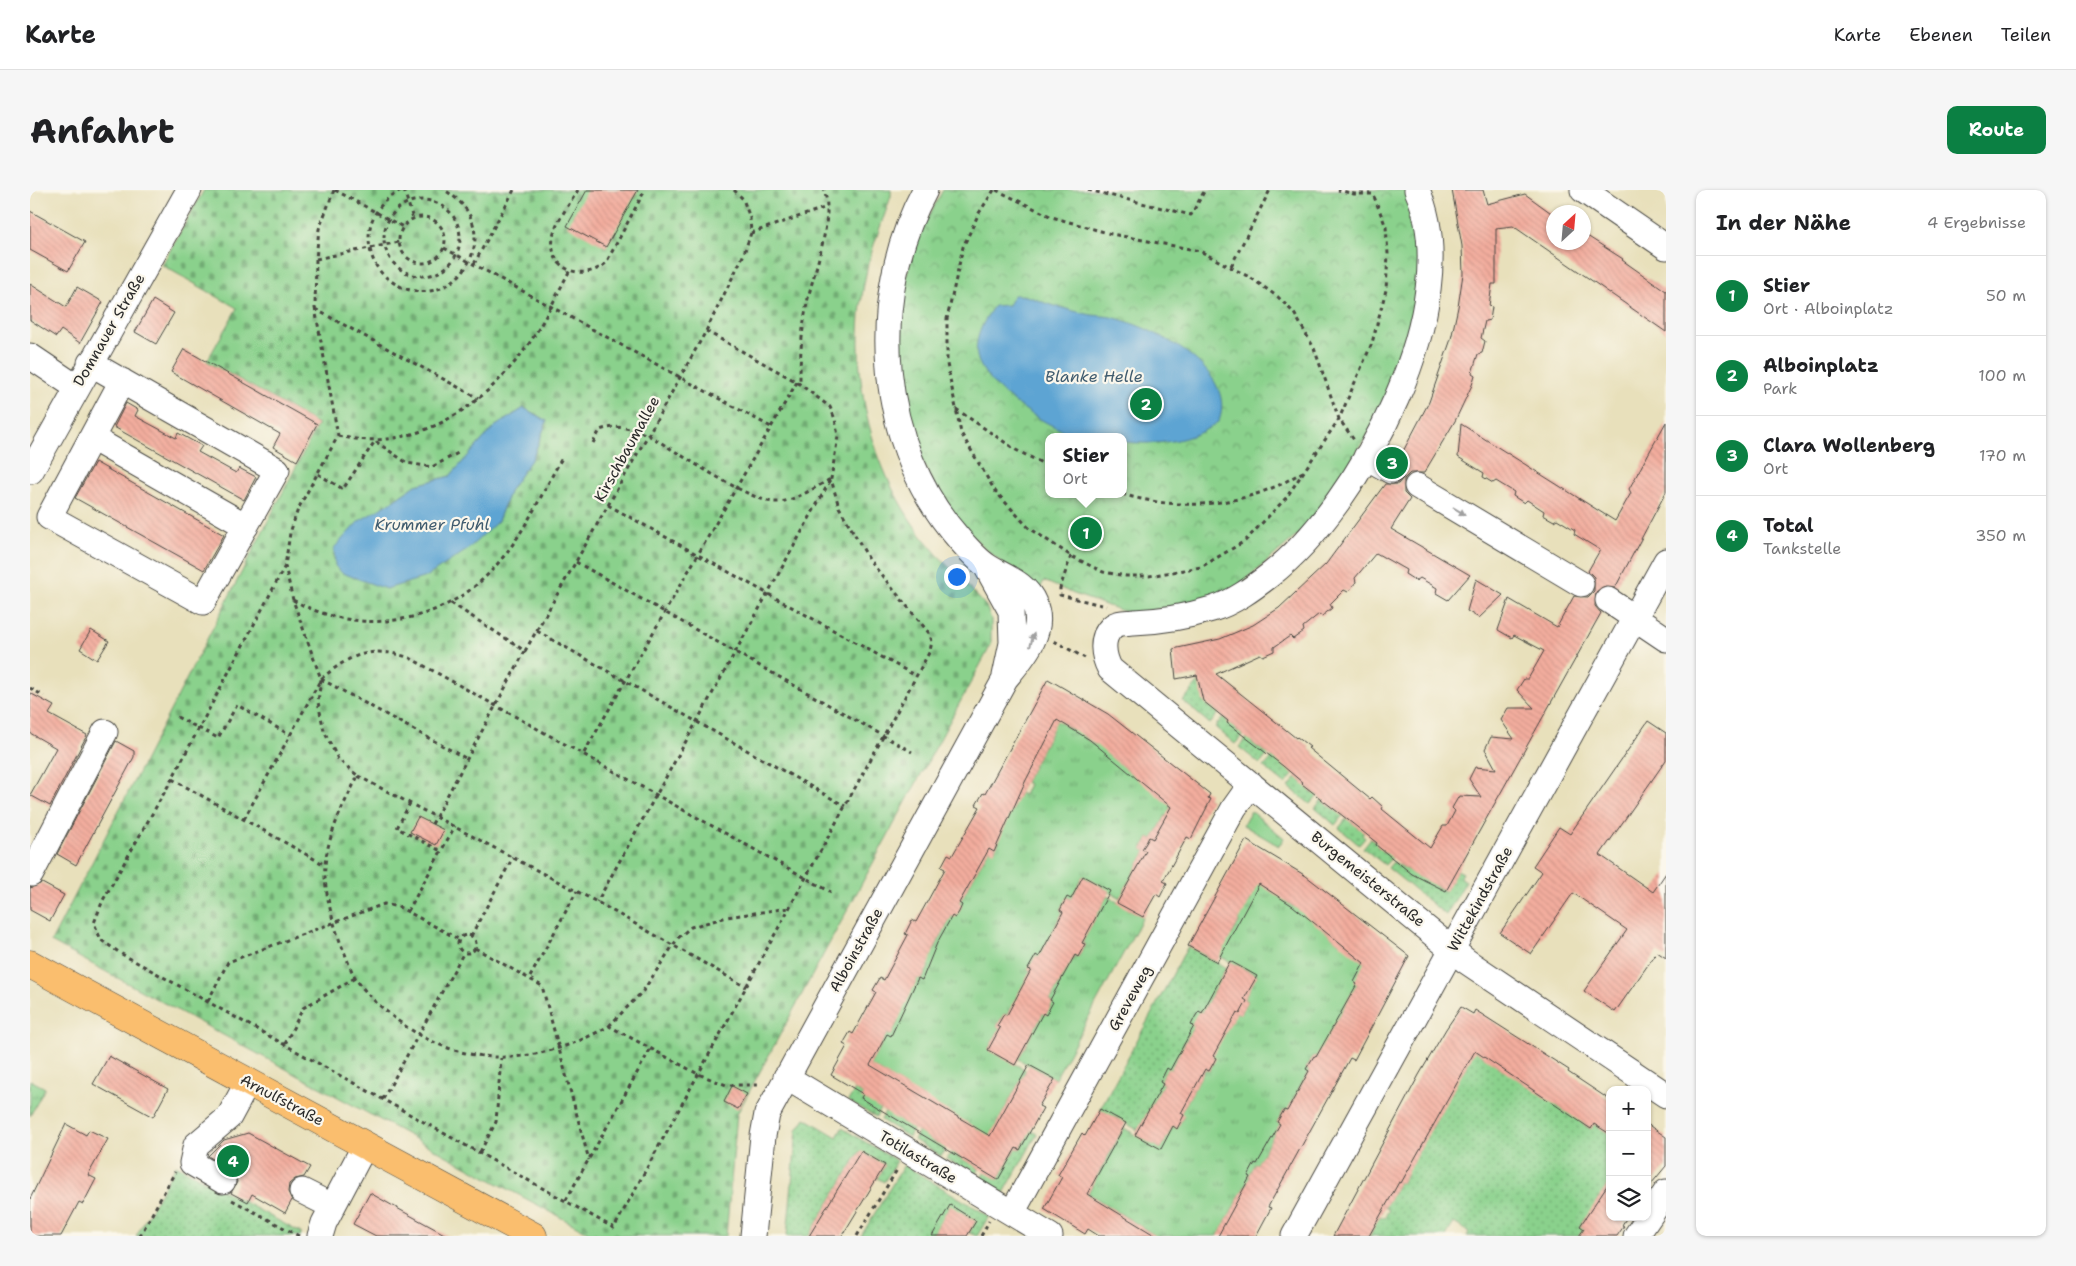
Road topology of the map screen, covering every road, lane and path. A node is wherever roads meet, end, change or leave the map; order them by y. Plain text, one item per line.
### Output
1 (189, 190) edge
2 (335, 190) edge
3 (402, 190) edge
4 (444, 190) edge
5 (514, 190) edge
6 (578, 190) edge
7 (645, 190) edge
8 (734, 190) edge
9 (824, 190) edge
10 (925, 190) edge
11 (995, 190) edge
12 (1088, 190) edge
13 (1206, 190) edge
14 (1270, 190) edge
15 (1338, 190) edge
16 (1417, 190) edge
17 (1583, 190) edge
18 (408, 202) junction
19 (827, 207) junction
20 (376, 212) junction
21 (413, 218) junction
22 (388, 219) junction
23 (403, 227) junction
24 (751, 233) junction
25 (399, 242) junction
26 (384, 245) junction
27 (1666, 247) edge
28 (370, 248) junction
29 (444, 248) junction
30 (456, 254) junction
31 (316, 259) junction
32 (470, 262) junction
33 (474, 264) junction
34 (1230, 266) junction
35 (570, 270) junction
36 (551, 306) junction
37 (315, 308) junction
38 (706, 331) junction
39 (30, 356) edge
40 (90, 363) junction
41 (680, 377) junction
42 (122, 381) junction
43 (797, 382) junction
44 (76, 387) junction
45 (478, 398) junction
46 (955, 408) junction
47 (1338, 419) junction
48 (771, 427) junction
49 (648, 435) junction
50 (338, 436) junction
51 (92, 438) junction
52 (375, 441) junction
53 (593, 443) dead end
54 (458, 453) dead end
55 (1366, 457) junction
56 (562, 458) dead end
57 (1045, 464) edge
58 (31, 471) edge
59 (1391, 471) dead end
60 (1303, 472) junction
61 (318, 474) junction
62 (831, 479) junction
63 (1418, 486) dead end
64 (737, 487) junction
65 (1127, 495) edge
66 (608, 505) junction
67 (246, 526) junction
68 (698, 555) junction
69 (1072, 556) junction
70 (1666, 561) edge
71 (576, 562) junction
72 (285, 566) junction
73 (1581, 584) dead end
74 (768, 594) junction
75 (293, 600) junction
76 (1608, 600) dead end
77 (451, 602) junction
78 (1110, 607) dead end
79 (665, 613) junction
80 (1635, 618) junction
81 (537, 631) junction
82 (1053, 640) dead end
83 (1666, 640) edge
84 (525, 651) junction
85 (735, 652) junction
86 (1082, 659) dead end
87 (916, 676) junction
88 (321, 679) junction
89 (626, 681) junction
90 (30, 688) edge
91 (44, 696) dead end
92 (496, 705) junction
93 (177, 717) dead end
94 (696, 722) junction
95 (200, 728) junction
96 (105, 732) dead end
97 (290, 735) junction
98 (883, 736) junction
99 (912, 752) dead end
100 (584, 754) junction
101 (467, 759) junction
102 (358, 776) junction
103 (172, 779) junction
104 (1251, 784) junction
105 (656, 794) junction
106 (410, 803) junction
107 (845, 806) junction
108 (436, 816) junction
109 (244, 819) junction
110 (432, 824) dead end
111 (455, 826) junction
112 (442, 851) junction
113 (513, 856) junction
114 (325, 865) junction
115 (31, 874) dead end
116 (806, 878) junction
117 (577, 891) junction
118 (831, 892) dead end
119 (597, 902) junction
120 (789, 908) junction
121 (408, 911) junction
122 (333, 925) junction
123 (471, 936) junction
124 (460, 940) junction
125 (673, 946) junction
126 (475, 948) junction
127 (1453, 949) junction
128 (464, 952) junction
129 (30, 964) edge
130 (530, 977) junction
131 (355, 978) junction
132 (746, 987) junction
133 (208, 1001) junction
134 (609, 1026) junction
135 (418, 1036) junction
136 (285, 1044) junction
137 (651, 1048) junction
138 (558, 1050) junction
139 (501, 1058) junction
140 (698, 1074) junction
141 (248, 1082) junction
142 (783, 1084) junction
143 (1666, 1095) edge
144 (384, 1099) junction
145 (365, 1145) junction
146 (480, 1152) junction
147 (589, 1160) junction
148 (903, 1161) dead end
149 (184, 1174) dead end
150 (224, 1188) joint
151 (302, 1191) dead end
152 (1666, 1192) edge
153 (566, 1200) junction
154 (332, 1206) junction
155 (1012, 1213) junction
156 (140, 1236) edge
157 (300, 1236) edge
158 (320, 1236) edge
159 (533, 1236) edge
160 (753, 1236) edge
161 (857, 1236) edge
162 (1050, 1236) edge
163 (1294, 1236) edge
164 (1636, 1236) edge

1 - 40 street, Domnauer Straße
2 - 20 path
2 - 31 path
3 - 18 path
3 - 20 path
4 - 32 path
5 - 33 path
6 - 35 path
7 - 35 path
8 - 24 path
9 - 19 path
10 - 142 street, Alboinstraße
11 - 34 path
11 - 46 path
12 - 13 path
14 - 34 path
15 - 47 path
16 - 55 street
17 - 27 street
18 - 21 path
18 - 22 path
18 - 30 path
19 - 24 path
19 - 43 path
20 - 22 path
20 - 28 path
21 - 23 path
21 - 29 path
22 - 23 path
22 - 26 path
23 - 25 path
24 - 38 path, Kirschbaumallee
25 - 26 path
25 - 29 path
26 - 28 path
26 - 30 path
28 - 31 path
28 - 32 path
29 - 30 path
30 - 32 path
31 - 37 path
32 - 33 path
33 - 36 path
34 - 47 path
35 - 36 path
36 - 41 path
36 - 45 path
37 - 45 path
37 - 50 path
38 - 41 path, Kirschbaumallee
38 - 43 path
39 - 44 street
40 - 42 street
40 - 44 street, Domnauer Straße
41 - 48 path
41 - 49 path, Kirschbaumallee
42 - 51 street
42 - 67 street
43 - 48 path
43 - 62 path
44 - 58 street, Domnauer Straße
45 - 52 path
46 - 57 path
46 - 69 path
47 - 55 path
47 - 60 path
48 - 64 path
49 - 53 path
49 - 64 path
49 - 66 path, Kirschbaumallee
50 - 52 path
50 - 61 path
51 - 67 street
51 - 67 street
52 - 54 path
52 - 61 path
55 - 59 street
55 - 104 street, Burgemeisterstraße
56 - 77 path
60 - 65 path
60 - 69 path
61 - 72 path
62 - 64 path
62 - 74 path
62 - 87 path
63 -> 73 street
64 - 68 path
66 - 68 path
66 - 71 path, Kirschbaumallee
68 - 74 path
68 - 79 path
69 - 78 path
70 - 80 street, Wittekindstraße
71 - 79 path
71 - 81 path, Kirschbaumallee
72 - 75 path
72 - 95 path
74 - 85 path
74 - 87 path
75 - 77 path
75 - 88 path
76 - 80 street
77 - 84 path
79 - 85 path
79 - 89 path
80 - 83 street
80 - 127 street, Wittekindstraße
81 - 84 path, Kirschbaumallee
81 - 89 path
82 - 86 path
84 - 92 path, Kirschbaumallee
85 - 94 path
85 - 98 path
87 - 98 path
88 - 92 path
88 - 97 path
88 - 101 path
88 - 102 path
89 - 94 path
89 - 100 path
90 - 91 path
92 - 100 path
92 - 101 path, Kirschbaumallee
93 - 95 path
94 - 105 path
94 - 107 path
95 - 97 path
95 - 103 path
96 - 115 street
97 - 109 path
98 - 99 path
98 - 107 path
100 - 105 path
101 - 108 path, Kirschbaumallee
102 - 106 path
102 - 114 path
103 - 109 path
103 - 133 path
104 - 127 street, Burgemeisterstraße
104 - 155 street, Greveweg
105 - 116 path
105 - 119 path
106 - 108 path
106 - 112 path
107 - 116 path
108 - 110 path, Kirschbaumallee
108 - 111 path
109 - 114 path
111 - 112 path
111 - 113 path
112 - 121 path
113 - 117 path
113 - 123 path
114 - 122 path
116 - 118 path
116 - 120 path
117 - 119 path
117 - 130 path
119 - 125 path
120 - 125 path
120 - 132 path
121 - 122 path
121 - 124 path
122 - 131 path
122 - 133 path
123 - 124 path
123 - 126 path
124 - 128 path
125 - 132 path
125 - 134 path
126 - 128 path
126 - 130 path
127 - 143 street, Burgemeisterstraße
127 - 163 street, Wittekindstraße
128 - 135 path
129 - 141 main road, Arnulfstraße
130 - 138 path
131 - 135 path
131 - 136 path
132 - 140 path
133 - 136 path
134 - 137 path
134 - 138 path
135 - 139 path
135 - 144 path
136 - 144 path
137 - 140 path
137 - 147 path
138 - 139 path
138 - 147 path
139 - 146 path
140 - 142 path
140 - 153 path
141 - 145 main road, Arnulfstraße
141 - 150 street
142 - 155 street, Totilastraße
142 - 160 street, Alboinstraße
144 - 146 path
145 - 154 street
145 - 159 main road, Arnulfstraße
146 - 153 path
147 - 153 path
148 - 161 path
149 - 156 path
150 - 157 path
151 - 154 street
152 - 164 street
154 - 158 street
155 - 162 street, Totilastraße

